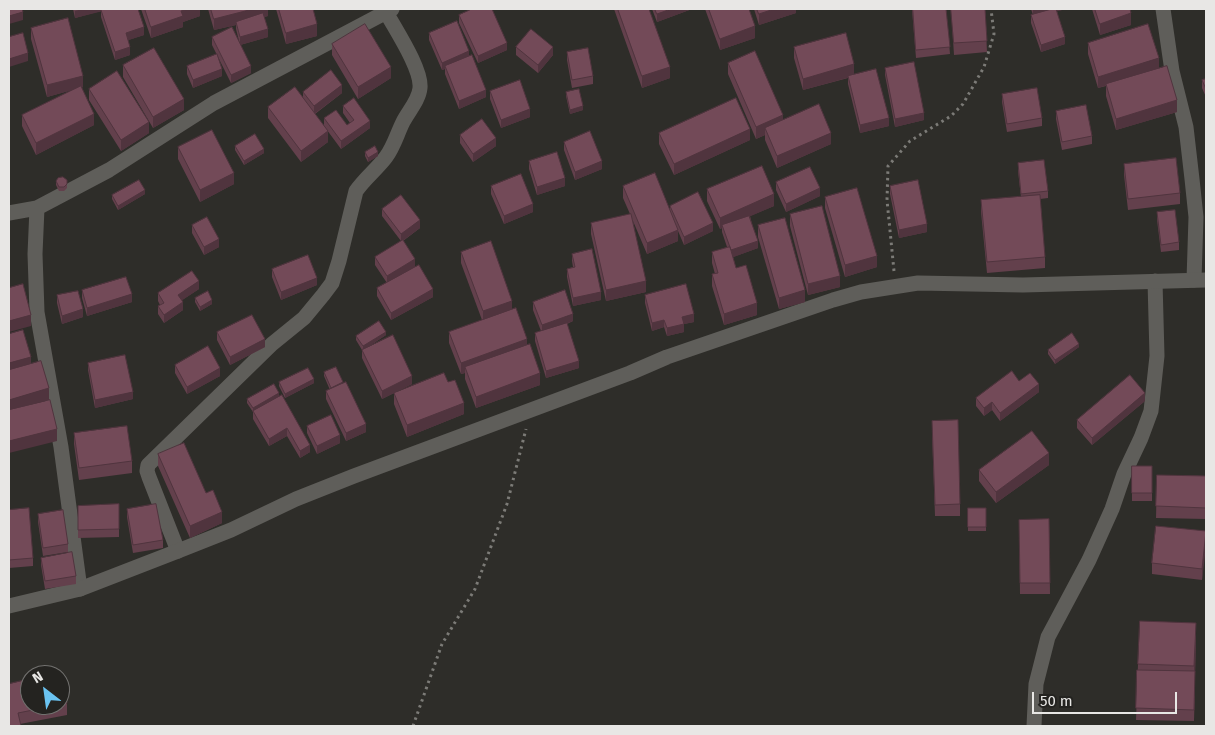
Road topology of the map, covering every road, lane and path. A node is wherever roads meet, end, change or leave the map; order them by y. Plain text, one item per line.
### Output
1 (990, 9) edge
2 (1162, 9) edge
3 (389, 10) edge
4 (37, 208) junction
5 (9, 213) edge
6 (1200, 280) edge
7 (1155, 281) junction
8 (896, 286) junction
9 (531, 409) junction
10 (178, 552) junction
11 (80, 589) junction
12 (9, 606) edge
13 (413, 726) edge
14 (1034, 726) edge

1 - 8 path
2 - 6 street
3 - 4 street
3 - 10 street
4 - 5 street
4 - 11 street
6 - 7 street
7 - 8 street
7 - 14 street
8 - 9 street
9 - 10 street
9 - 13 path
10 - 11 street
11 - 12 street

